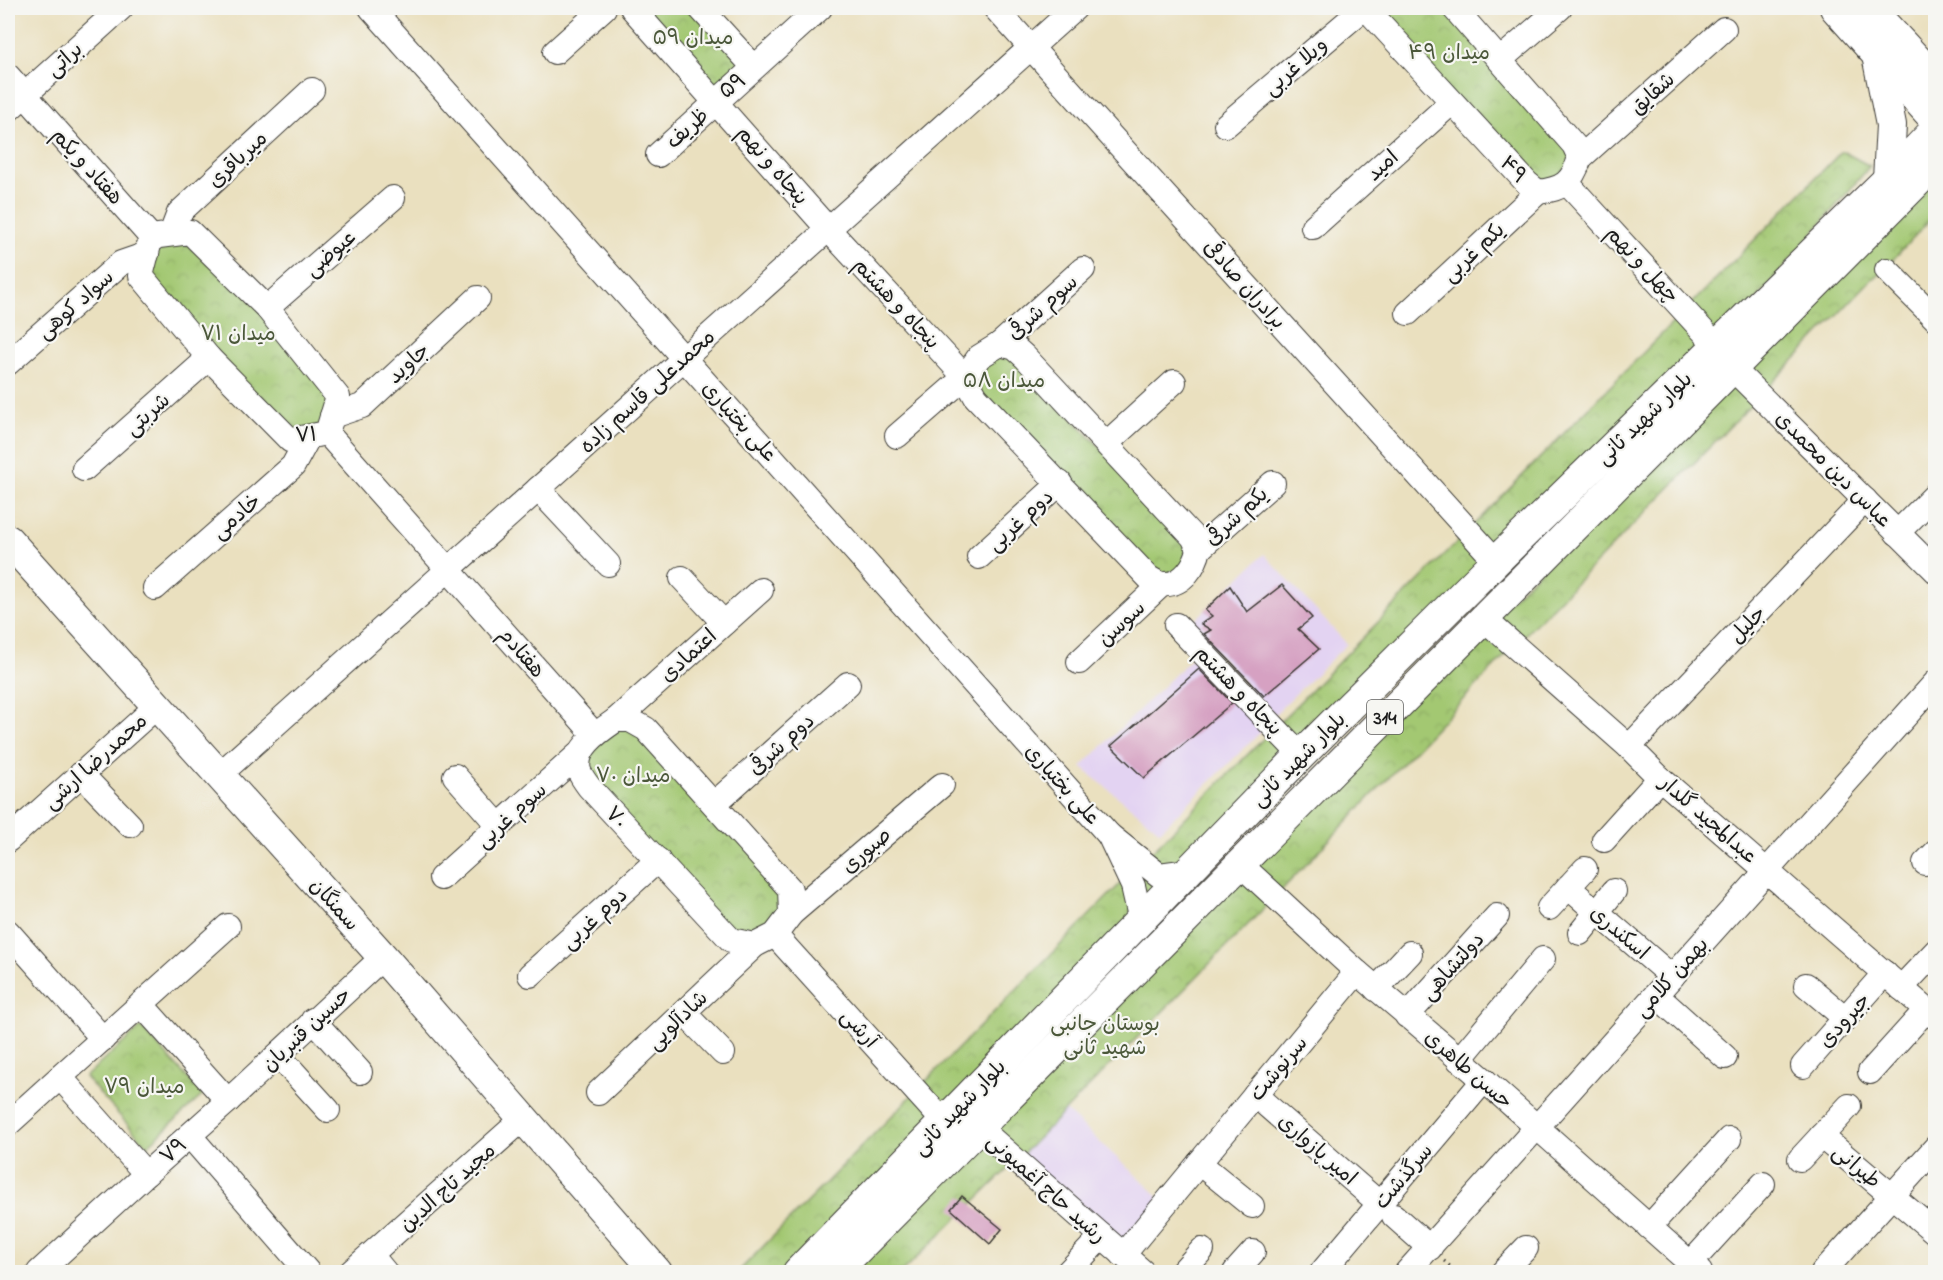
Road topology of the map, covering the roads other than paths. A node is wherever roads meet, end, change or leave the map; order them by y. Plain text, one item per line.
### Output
1 (121, 8) edge
2 (371, 8) edge
3 (604, 8) edge
4 (632, 8) edge
5 (700, 8) edge
6 (820, 8) edge
7 (995, 8) edge
8 (1075, 8) edge
9 (1366, 8) edge
10 (1454, 8) edge
11 (1560, 8) edge
12 (1835, 8) edge
13 (1872, 11) edge
14 (1724, 29) dead end
15 (1935, 46) edge
16 (1031, 47) junction
17 (555, 52) dead end
18 (1877, 55) junction
19 (1500, 60) junction
20 (754, 67) junction
21 (8, 76) edge
22 (1935, 81) edge
23 (312, 90) dead end
24 (717, 101) junction
25 (16, 103) edge
26 (1451, 103) junction
27 (1935, 121) edge
28 (1226, 125) dead end
29 (1935, 129) edge
30 (658, 155) dead end
31 (1580, 158) junction
32 (1935, 162) edge
33 (1888, 179) junction
34 (1568, 183) junction
35 (1538, 192) junction
36 (393, 198) dead end
37 (1313, 227) dead end
38 (828, 229) junction
39 (156, 242) junction
40 (1083, 269) dead end
41 (1887, 270) dead end
42 (478, 298) dead end
43 (267, 308) junction
44 (1408, 313) dead end
45 (1935, 319) edge
46 (1000, 344) junction
47 (1724, 357) junction
48 (209, 358) junction
49 (684, 358) junction
50 (8, 363) edge
51 (965, 377) junction
52 (1174, 382) dead end
53 (322, 429) junction
54 (897, 436) dead end
55 (1107, 443) junction
56 (84, 469) dead end
57 (1060, 483) junction
58 (1273, 483) dead end
59 (538, 489) junction
60 (1935, 494) edge
61 (1865, 500) junction
62 (1898, 533) junction
63 (8, 540) edge
64 (1199, 549) junction
65 (979, 556) dead end
66 (1496, 561) junction
67 (608, 564) dead end
68 (449, 569) junction
69 (1935, 571) edge
70 (681, 578) dead end
71 (1162, 584) junction
72 (155, 588) dead end
73 (761, 590) dead end
74 (1483, 618) junction
75 (724, 623) junction
76 (1176, 625) dead end
77 (1079, 662) dead end
78 (1935, 682) edge
79 (848, 684) dead end
80 (156, 707) junction
81 (616, 720) junction
82 (588, 744) junction
83 (1629, 747) junction
84 (1301, 755) junction
85 (81, 774) junction
86 (219, 775) junction
87 (455, 776) dead end
88 (1660, 778) junction
89 (942, 785) dead end
90 (714, 804) junction
91 (130, 825) dead end
92 (499, 826) junction
93 (1109, 835) junction
94 (8, 840) edge
95 (1604, 840) dead end
96 (1217, 842) junction
97 (658, 861) junction
98 (1240, 864) junction
99 (1585, 868) dead end
100 (1768, 870) junction
101 (1189, 871) junction
102 (441, 878) dead end
103 (1568, 887) junction
104 (1614, 891) dead end
105 (1549, 908) dead end
106 (1596, 911) junction
107 (791, 914) junction
108 (1497, 916) dead end
109 (1141, 921) junction
110 (228, 926) dead end
111 (8, 932) edge
112 (1580, 933) dead end
113 (765, 940) junction
114 (1935, 951) edge
115 (1410, 953) dead end
116 (383, 957) junction
117 (1543, 959) dead end
118 (1357, 972) junction
119 (530, 975) dead end
120 (1672, 977) junction
121 (1893, 981) junction
122 (1806, 985) dead end
123 (1376, 989) junction
124 (1656, 995) junction
125 (141, 1004) junction
126 (684, 1013) junction
127 (1930, 1014) edge
128 (1407, 1016) junction
129 (1845, 1018) junction
130 (314, 1020) junction
131 (103, 1039) junction
132 (723, 1053) dead end
133 (278, 1055) junction
134 (1725, 1057) dead end
135 (1460, 1060) junction
136 (1803, 1066) dead end
137 (360, 1071) dead end
138 (1870, 1072) dead end
139 (60, 1077) junction
140 (1484, 1080) junction
141 (597, 1093) dead end
142 (1256, 1095) junction
143 (228, 1101) junction
144 (1849, 1106) dead end
145 (328, 1110) dead end
146 (524, 1118) junction
147 (944, 1122) junction
148 (8, 1124) edge
149 (978, 1127) junction
150 (1537, 1128) junction
151 (190, 1136) junction
152 (1821, 1136) junction
153 (1728, 1139) dead end
154 (1935, 1147) edge
155 (1800, 1159) dead end
156 (1198, 1163) junction
157 (146, 1174) junction
158 (1762, 1184) dead end
159 (1892, 1195) junction
160 (1252, 1206) dead end
161 (1387, 1210) junction
162 (1649, 1227) junction
163 (1935, 1233) edge
164 (1102, 1236) junction
165 (1430, 1248) junction
166 (1526, 1248) dead end
167 (1202, 1250) dead end
168 (1253, 1252) dead end
169 (1123, 1255) junction
170 (378, 1264) edge
171 (1695, 1268) edge
172 (39, 1272) edge
173 (308, 1272) edge
174 (351, 1272) edge
175 (657, 1272) edge
176 (799, 1272) edge
177 (835, 1272) edge
178 (1068, 1272) edge
179 (1143, 1272) edge
180 (1182, 1272) edge
181 (1235, 1272) edge
182 (1322, 1272) edge
183 (1407, 1272) edge
184 (1503, 1272) edge
185 (1823, 1272) edge

1 - 25 street, براتی
2 - 49 street, علی بختیاری
3 - 17 street
4 - 24 street, ۵۹
5 - 20 street, ۵۹
6 - 20 street
7 - 16 street, برادران صادقی
8 - 16 street, محمدعلی قاسم زاده
9 - 26 street, ۴۹
9 - 28 street, ویلا غربی
10 - 19 street
11 - 19 street
12 - 18 main road
13 - 15 main road
13 - 22 main road
14 - 31 street, شقایق
16 - 38 street, محمدعلی قاسم زاده
16 - 66 street, برادران صادقی
18 - 27 main road
18 - 33 main road
19 - 31 street
20 - 24 street, ۵۹
21 - 25 street, هفتاد و یکم
23 - 39 street, میرباقری
24 - 30 street, ظریف
24 - 38 street, پنجاه و نهم
25 - 39 street, هفتاد و یکم
26 - 35 street, ۴۹
26 - 37 street, امید
29 - 33 main road, بلوار شهید ثانی / 314
31 - 34 street
32 - 47 main road, بلوار شهید ثانی / 314
33 - 47 main road, بلوار شهید ثانی / 314
34 - 35 street, ۴۹
34 - 47 street, چهل و نهم
35 - 44 street, یکم غربی
36 - 43 street, عیوضی
38 - 49 street, محمدعلی قاسم زاده
38 - 51 street, پنجاه و هشتم
39 - 43 street, ۷۱
39 - 48 street, ۷۱
39 - 50 street, سواد کوهی
40 - 46 street, سوم شرقی
41 - 45 street
42 - 53 street, جاوید
43 - 53 street, ۷۱
46 - 51 street
46 - 55 street
47 - 61 street, عباس دین محمدی
47 - 66 main road, بلوار شهید ثانی / 314
47 - 74 main road, بلوار شهید ثانی / 314
48 - 53 street, ۷۱
48 - 56 street, شربتی
49 - 59 street, محمدعلی قاسم زاده
49 - 93 street, علی بختیاری
51 - 54 street
51 - 57 street
52 - 55 street
53 - 68 street
53 - 72 street, خادمی
55 - 64 street
57 - 65 street, دوم غربی
57 - 71 street
58 - 64 street, یکم شرقی
59 - 67 street
59 - 68 street, محمدعلی قاسم زاده
60 - 62 street
61 - 62 street, عباس دین محمدی
61 - 83 street, جلیل
62 - 69 street, عباس دین محمدی
63 - 80 main road, سمنگان
64 - 71 street
66 - 84 main road, بلوار شهید ثانی / 314
68 - 82 street, هفتادم
68 - 86 street, محمدعلی قاسم زاده
70 - 75 street
71 - 77 street, سوسن
73 - 75 street, اعتمادی
74 - 83 street, عبدالمجید گلدار
74 - 98 main road, بلوار شهید ثانی / 314
75 - 81 street, اعتمادی
76 - 84 street, پنجاه و هشتم
78 - 100 street, بهمن کلامی
79 - 90 street, دوم شرقی
80 - 85 street, محمدرضا ارشی
80 - 86 main road, سمنگان
81 - 82 street
81 - 90 street
82 - 92 street, سوم غربی
82 - 97 street, ۷۰
83 - 88 street, عبدالمجید گلدار
84 - 96 main road, بلوار شهید ثانی / 314
85 - 91 street
85 - 94 street, محمدرضا ارشی
86 - 116 main road, سمنگان
87 - 92 street
88 - 95 street
88 - 100 street, عبدالمجید گلدار
89 - 107 street, صبوری
90 - 107 street
92 - 102 street, سوم غربی
93 - 101 street
93 - 109 street
96 - 98 main road
96 - 101 main road, بلوار شهید ثانی / 314
97 - 113 street, ۷۰
97 - 119 street, دوم غربی
98 - 118 street, حسن طاهری
98 - 149 main road, بلوار شهید ثانی / 314
99 - 103 street
100 - 120 street, بهمن کلامی
100 - 121 street, عبدالمجید گلدار
101 - 109 main road, بلوار شهید ثانی / 314
103 - 105 street
103 - 106 street, اسکندری
104 - 106 street
106 - 112 street
106 - 120 street, اسکندری
107 - 113 street
108 - 128 street, دولتشاهی
109 - 147 main road, بلوار شهید ثانی / 314
110 - 125 street
111 - 131 street
113 - 126 street, شادآلویی
113 - 147 street, آرشی
114 - 121 street, جیرودی
115 - 123 street
116 - 130 street, حسین قنبریان
116 - 146 main road, سمنگان
117 - 135 street
118 - 123 street, حسن طاهری
118 - 142 street, سرنوشت
120 - 124 street, بهمن کلامی
121 - 127 street, عبدالمجید گلدار
121 - 129 street, جیرودی
122 - 129 street
123 - 128 street, حسن طاهری
124 - 134 street
124 - 150 street, بهمن کلامی
125 - 131 street
125 - 143 street
126 - 132 street
126 - 141 street, شادآلویی
127 - 138 street
128 - 135 street, حسن طاهری
129 - 136 street, جیرودی
130 - 133 street, حسین قنبریان
130 - 137 street
131 - 139 street
133 - 143 street, حسین قنبریان
133 - 145 street
135 - 140 street, حسن طاهری
139 - 148 street
139 - 157 street, ۷۹
140 - 150 street, حسن طاهری
140 - 161 street, سرگذشت
142 - 156 street, سرنوشت
142 - 161 street, امیر پازواری
143 - 151 street, ۷۹
144 - 152 street
146 - 170 street, مجید تاج الدین
146 - 175 main road, سمنگان
147 - 176 main road, بلوار شهید ثانی / 314
149 - 164 street, رشید حاج آغمیونی
149 - 177 main road, بلوار شهید ثانی / 314
150 - 162 street, حسن طاهری
150 - 165 street, بهمن کلامی
151 - 157 street, ۷۹
151 - 173 street
152 - 155 street
152 - 159 street, طیرانی
153 - 162 street
154 - 159 street
156 - 160 street
156 - 169 street, سرنوشت
157 - 172 street
158 - 171 street
159 - 163 street, طیرانی
159 - 185 street
161 - 165 street, امیر پازواری
161 - 182 street, سرگذشت
162 - 171 street, حسن طاهری
164 - 169 street, رشید حاج آغمیونی
164 - 178 street
165 - 183 street, بهمن کلامی
166 - 184 street
167 - 180 street
168 - 181 street
169 - 179 street, رشید حاج آغمیونی
170 - 174 street, مجید تاج الدین

